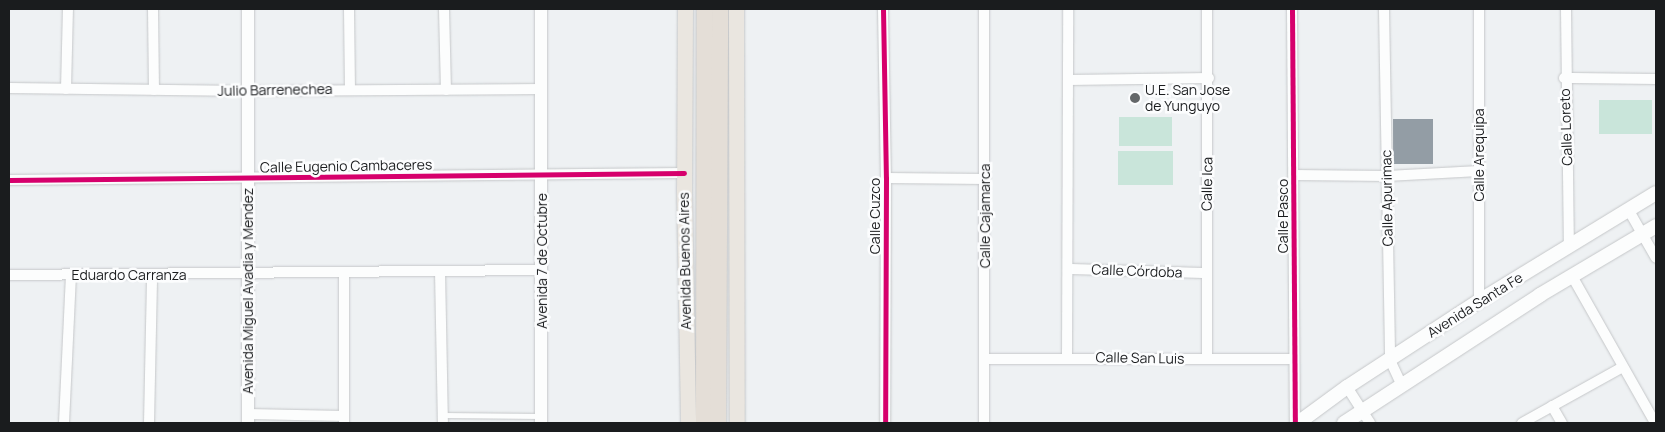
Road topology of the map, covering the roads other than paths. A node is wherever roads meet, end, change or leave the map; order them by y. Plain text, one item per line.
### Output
1 (68, 9) edge
2 (153, 9) edge
3 (248, 9) edge
4 (349, 9) edge
5 (444, 9) edge
6 (541, 9) edge
7 (685, 9) edge
8 (705, 9) edge
9 (720, 9) edge
10 (736, 9) edge
11 (883, 9) edge
12 (984, 9) edge
13 (1068, 9) edge
14 (1208, 9) edge
15 (1292, 9) edge
16 (1384, 9) edge
17 (1479, 9) edge
18 (1566, 9) edge
19 (1209, 78) junction
20 (1564, 78) junction
21 (1656, 79) edge
22 (1069, 80) junction
23 (9, 88) edge
24 (66, 89) junction
25 (350, 89) junction
26 (542, 89) junction
27 (154, 90) junction
28 (446, 90) junction
29 (248, 91) junction
30 (1479, 171) junction
31 (684, 173) junction
32 (541, 175) junction
33 (1294, 175) junction
34 (1387, 176) junction
35 (248, 178) junction
36 (886, 178) junction
37 (985, 179) junction
38 (9, 180) edge
39 (1656, 193) edge
40 (1628, 209) junction
41 (1656, 226) edge
42 (1642, 234) junction
43 (1569, 246) junction
44 (1656, 258) edge
45 (1068, 269) junction
46 (542, 270) junction
47 (440, 271) junction
48 (1206, 273) junction
49 (344, 274) junction
50 (9, 275) edge
51 (152, 275) junction
52 (249, 275) junction
53 (71, 276) junction
54 (1572, 276) junction
55 (1479, 301) junction
56 (1067, 357) junction
57 (985, 359) junction
58 (1207, 359) junction
59 (1294, 359) junction
60 (1390, 360) junction
61 (1623, 367) junction
62 (1401, 384) junction
63 (1347, 386) junction
64 (1552, 406) junction
65 (1362, 410) junction
66 (248, 419) edge
67 (443, 419) edge
68 (344, 420) edge
69 (541, 420) edge
70 (64, 423) edge
71 (148, 423) edge
72 (688, 423) edge
73 (704, 423) edge
74 (718, 423) edge
75 (737, 423) edge
76 (885, 423) edge
77 (984, 423) edge
78 (1296, 423) edge
79 (1344, 423) edge
80 (1370, 423) edge
81 (1522, 423) edge
82 (1562, 423) edge
83 (1655, 423) edge

1 - 24 street
2 - 27 street
3 - 29 street, Avenida Miguel Avadia y Mendez
4 - 25 street
5 - 28 street
6 - 26 street, Avenida 7 de Octubre
7 - 31 main road, Avenida Buenos Aires
8 - 73 highway, Avenida Buenos Aires
9 - 74 highway
10 - 75 main road
11 - 36 street, Calle Cuzco
12 - 37 street, Calle Cajamarca
13 - 22 street
14 - 19 street, Calle Ica
15 - 33 street, Calle Pasco
16 - 34 street, Calle Apurimac
17 - 30 street, Calle Arequipa
18 - 20 street, Calle Loreto
19 - 22 street
19 - 48 street, Calle Ica
20 - 21 street
20 - 43 street, Calle Loreto
22 - 45 street
23 - 24 street, Julio Barrenechea
24 - 27 street, Julio Barrenechea
25 - 28 street, Julio Barrenechea
25 - 29 street, Julio Barrenechea
26 - 28 street, Julio Barrenechea
26 - 32 street, Avenida 7 de Octubre
27 - 29 street, Julio Barrenechea
29 - 35 street, Avenida Miguel Avadia y Mendez
30 - 34 street
30 - 55 street, Calle Arequipa
31 - 32 street, Calle Eugenio Cambaceres
31 - 72 main road, Avenida Buenos Aires
32 - 35 street, Calle Eugenio Cambaceres
32 - 46 street, Avenida 7 de Octubre
33 - 34 street
33 - 59 street, Calle Pasco
34 - 60 street, Calle Apurimac
35 - 38 street, Calle Eugenio Cambaceres
35 - 52 street, Avenida Miguel Avadia y Mendez
36 - 37 street
36 - 76 street, Calle Cuzco
37 - 57 street, Calle Cajamarca
39 - 40 main road, Avenida Santa Fe
40 - 42 street
40 - 43 main road, Avenida Santa Fe
41 - 42 main road, Avenida Santa Fe
42 - 44 street
42 - 54 main road, Avenida Santa Fe
43 - 55 main road, Avenida Santa Fe
45 - 48 street, Calle Córdoba
45 - 56 street
46 - 47 street, Eduardo Carranza
46 - 69 street, Avenida 7 de Octubre
47 - 49 street, Eduardo Carranza
47 - 67 street
48 - 58 street, Calle Ica
49 - 52 street, Eduardo Carranza
49 - 68 street
50 - 53 street, Eduardo Carranza
51 - 52 street, Eduardo Carranza
51 - 53 street, Eduardo Carranza
51 - 71 street
52 - 66 street, Avenida Miguel Avadia y Mendez
53 - 70 street
54 - 61 street
54 - 62 main road, Avenida Santa Fe
55 - 60 main road, Avenida Santa Fe
56 - 57 street, Calle San Luis
56 - 58 street, Calle San Luis
57 - 77 street, Calle Cajamarca
58 - 59 street, Calle San Luis
59 - 78 street, Calle Pasco
60 - 62 street, Calle Apurimac
60 - 63 main road, Avenida Santa Fe
61 - 64 street
61 - 83 street
62 - 65 main road, Avenida Santa Fe
63 - 65 street
63 - 78 main road, Avenida Santa Fe
64 - 81 street
64 - 82 street
65 - 79 main road, Avenida Santa Fe
65 - 80 street
66 - 68 street
67 - 69 lane

